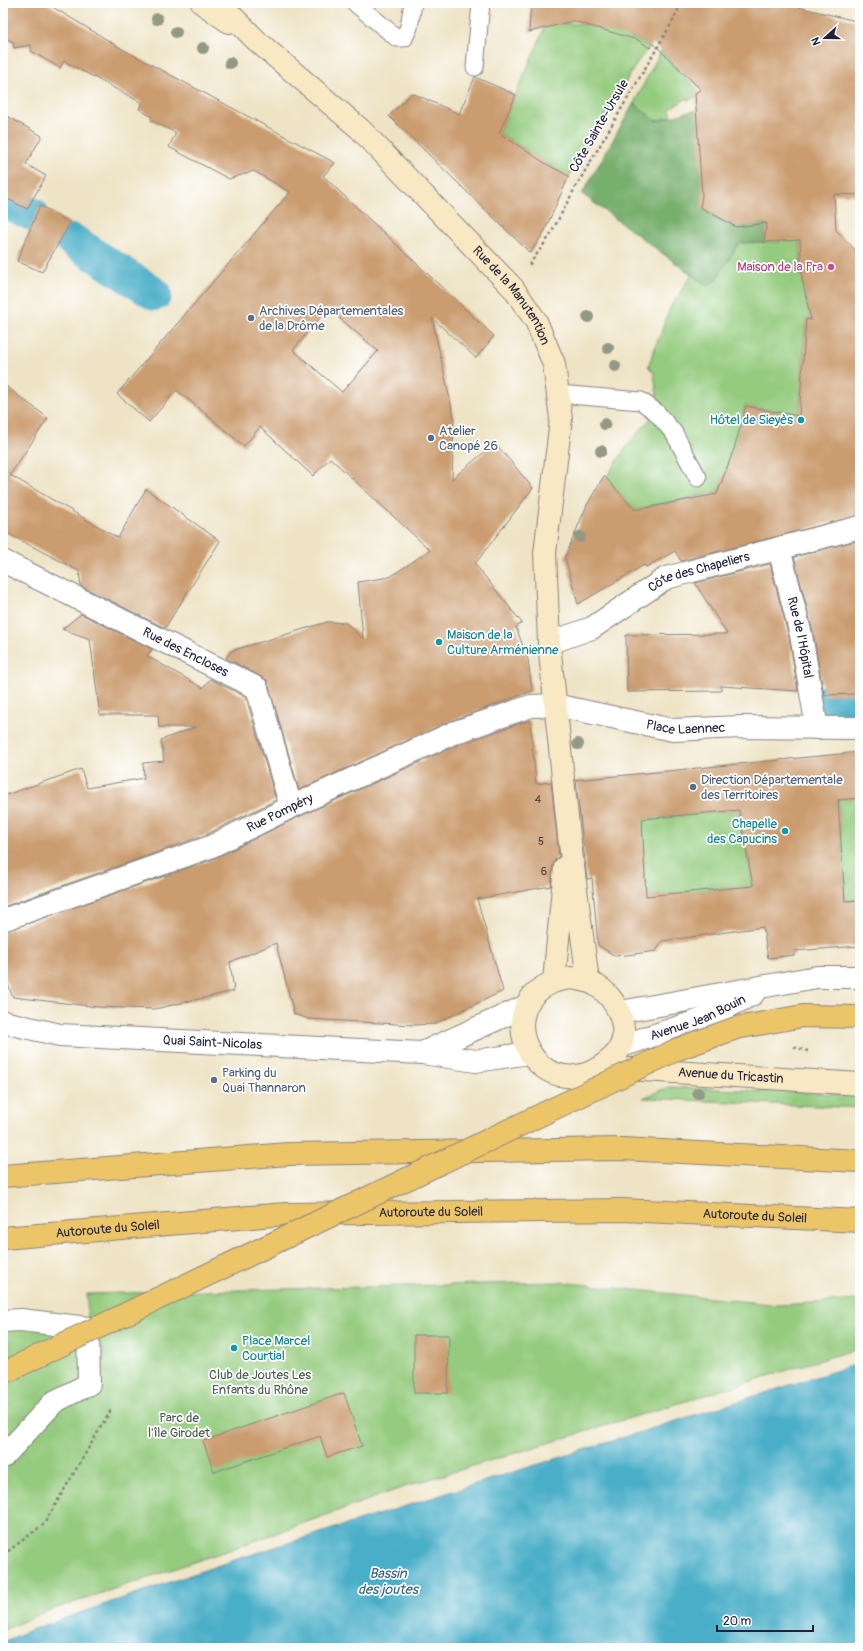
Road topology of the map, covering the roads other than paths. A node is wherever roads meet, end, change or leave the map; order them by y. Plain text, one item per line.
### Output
1 (202, 3) edge
2 (219, 3) edge
3 (355, 3) edge
4 (413, 3) edge
5 (481, 3) edge
6 (257, 41) junction
7 (475, 68) dead end
8 (558, 394) junction
9 (698, 478) dead end
10 (860, 527) edge
11 (779, 548) junction
12 (3, 561) edge
13 (549, 643) junction
14 (555, 705) junction
15 (817, 728) junction
16 (860, 728) edge
17 (291, 807) junction
18 (569, 836) junction
19 (3, 920) edge
20 (860, 977) edge
21 (554, 981) junction
22 (588, 981) junction
23 (771, 984) junction
24 (526, 1006) junction
25 (620, 1012) junction
26 (860, 1017) edge
27 (3, 1022) edge
28 (621, 1046) junction
29 (529, 1052) junction
30 (422, 1053) junction
31 (601, 1068) junction
32 (860, 1084) edge
33 (860, 1161) edge
34 (3, 1176) edge
35 (860, 1221) edge
36 (3, 1238) edge
37 (3, 1321) edge
38 (3, 1373) edge
39 (3, 1457) edge

1 - 6 main road, Rue de la Manutention
2 - 6 main road, Rue de la Manutention
3 - 4 lane
5 - 7 lane
6 - 8 main road, Rue de la Manutention
8 - 9 lane
8 - 13 main road, Rue de la Manutention
10 - 11 street, Côte des Chapeliers
11 - 13 street, Côte des Chapeliers
11 - 15 street, Rue de l'Hôpital
12 - 17 street, Rue des Encloses
13 - 14 main road, Rue de la Manutention
14 - 15 street, Place Laennec
14 - 17 street, Rue Pompéry
14 - 18 main road, Rue de la Manutention
15 - 16 street, Place Laennec
17 - 19 street, Rue Pompéry
18 - 21 main road
18 - 22 main road
20 - 23 street, Avenue Jean Bouin
21 - 22 main road
21 - 24 main road
22 - 25 main road
23 - 25 street, Avenue Jean Bouin
23 - 28 street, Avenue Jean Bouin
24 - 29 main road
24 - 30 street, Quai Saint-Nicolas
25 - 28 main road
26 - 38 main road, bridge
27 - 30 street, Quai Saint-Nicolas
28 - 31 main road
29 - 30 street, Quai Saint-Nicolas
29 - 31 main road
31 - 32 main road, Avenue du Tricastin
33 - 34 main road
35 - 36 main road, Autoroute du Soleil
37 - 39 street

